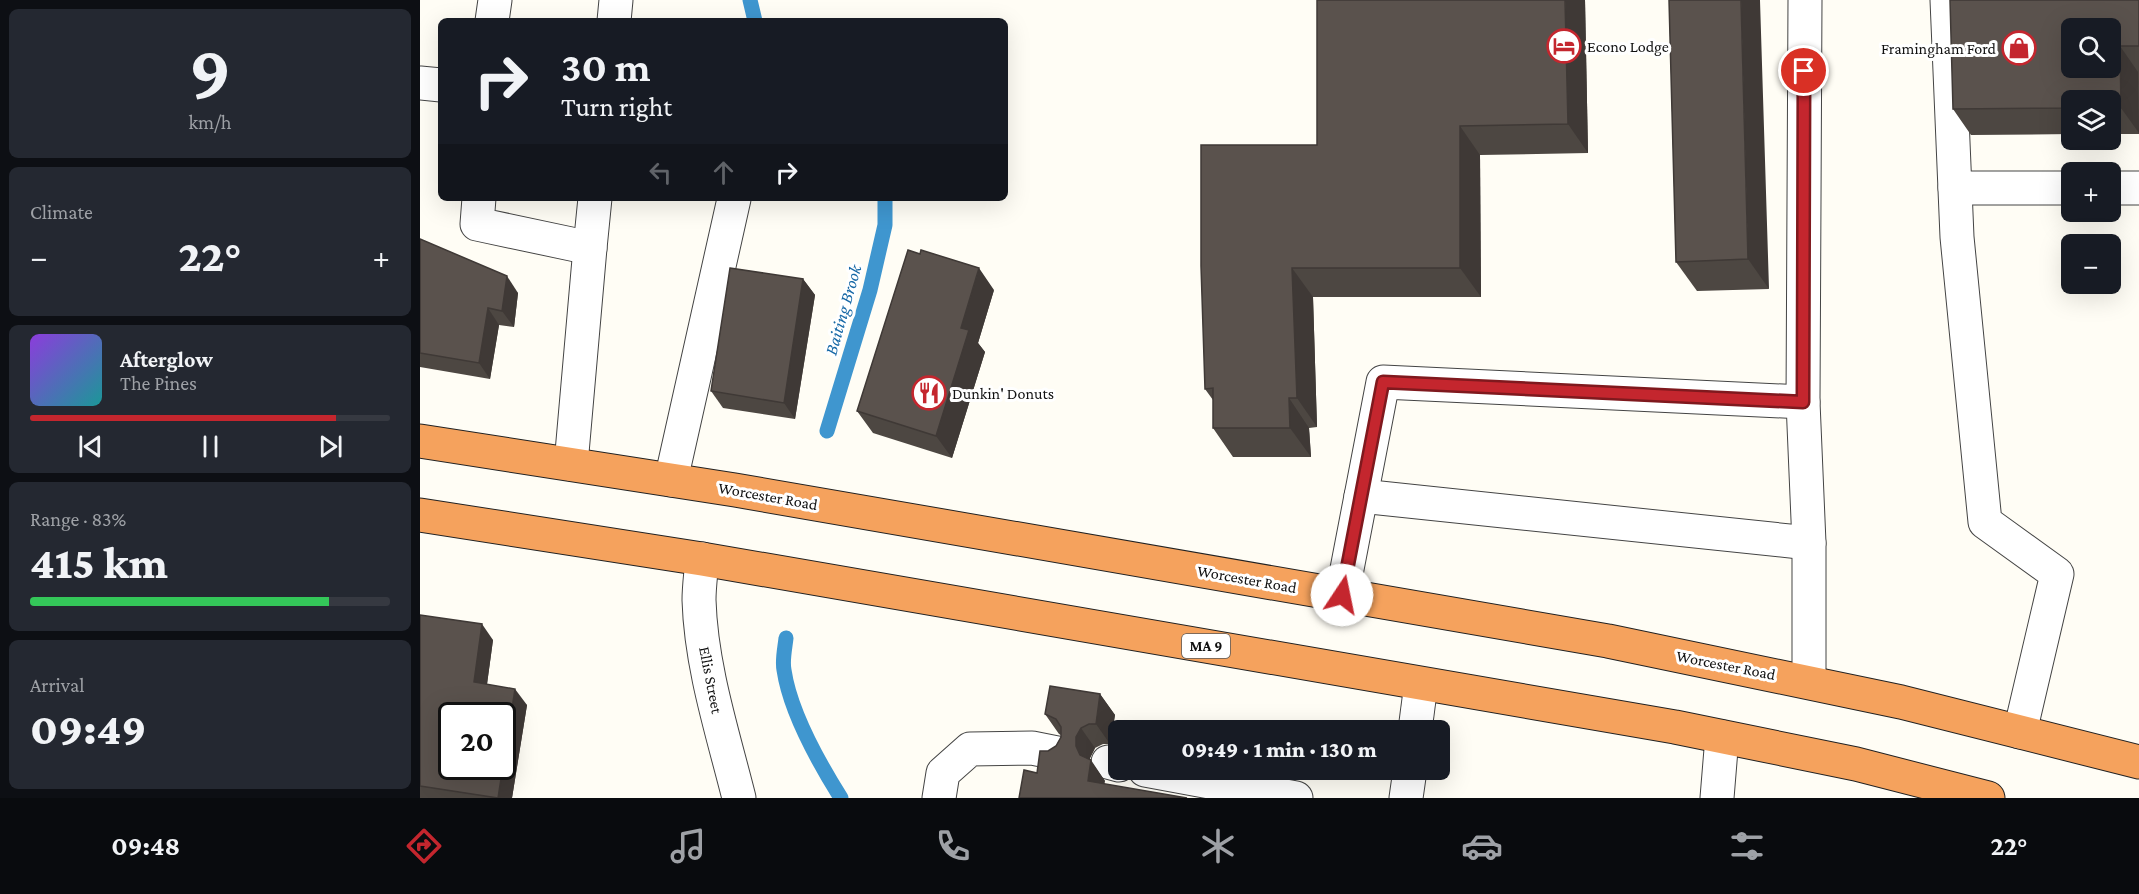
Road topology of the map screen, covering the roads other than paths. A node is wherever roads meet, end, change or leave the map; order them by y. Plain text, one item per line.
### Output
1 (495, 0) edge
2 (616, 0) edge
3 (1805, 0) edge
4 (1947, 0) edge
5 (492, 18) edge
6 (614, 18) edge
7 (420, 83) edge
8 (438, 85) edge
9 (1955, 188) junction
10 (2061, 188) edge
11 (2121, 188) edge
12 (2139, 188) edge
13 (478, 201) edge
14 (595, 201) edge
15 (734, 201) edge
16 (590, 248) junction
17 (1803, 402) junction
18 (420, 441) edge
19 (571, 464) junction
20 (671, 480) junction
21 (1361, 496) junction
22 (420, 515) edge
23 (1809, 543) junction
24 (702, 559) junction
25 (1342, 595) junction
26 (1809, 682) junction
27 (1421, 684) junction
28 (1416, 720) edge
29 (2020, 732) junction
30 (1722, 737) junction
31 (1057, 753) edge
32 (2139, 762) edge
33 (1199, 780) edge
34 (1409, 780) edge
35 (739, 798) edge
36 (939, 798) edge
37 (1296, 798) edge
38 (1406, 798) edge
39 (1718, 798) edge
40 (1988, 798) edge

1 - 5 street
2 - 6 street
3 - 17 street
4 - 9 street
7 - 8 street
9 - 10 street
9 - 29 street
11 - 12 street
13 - 16 street
14 - 16 street
15 - 20 street
16 - 19 street
17 - 21 street
17 - 23 street
18 - 19 highway, Worcester Road
19 - 20 highway, Worcester Road
20 - 25 highway, Worcester Road
21 - 23 street
21 - 25 street
22 - 24 highway, MA 9
23 - 26 street
24 - 27 highway, MA 9
24 - 35 street, Ellis Street
25 - 26 highway, Worcester Road
26 - 29 highway, Worcester Road
27 - 28 street
27 - 30 highway, MA 9
29 - 32 highway, Worcester Road
30 - 39 street
30 - 40 highway, MA 9
31 - 36 street
33 - 37 street
34 - 38 street

